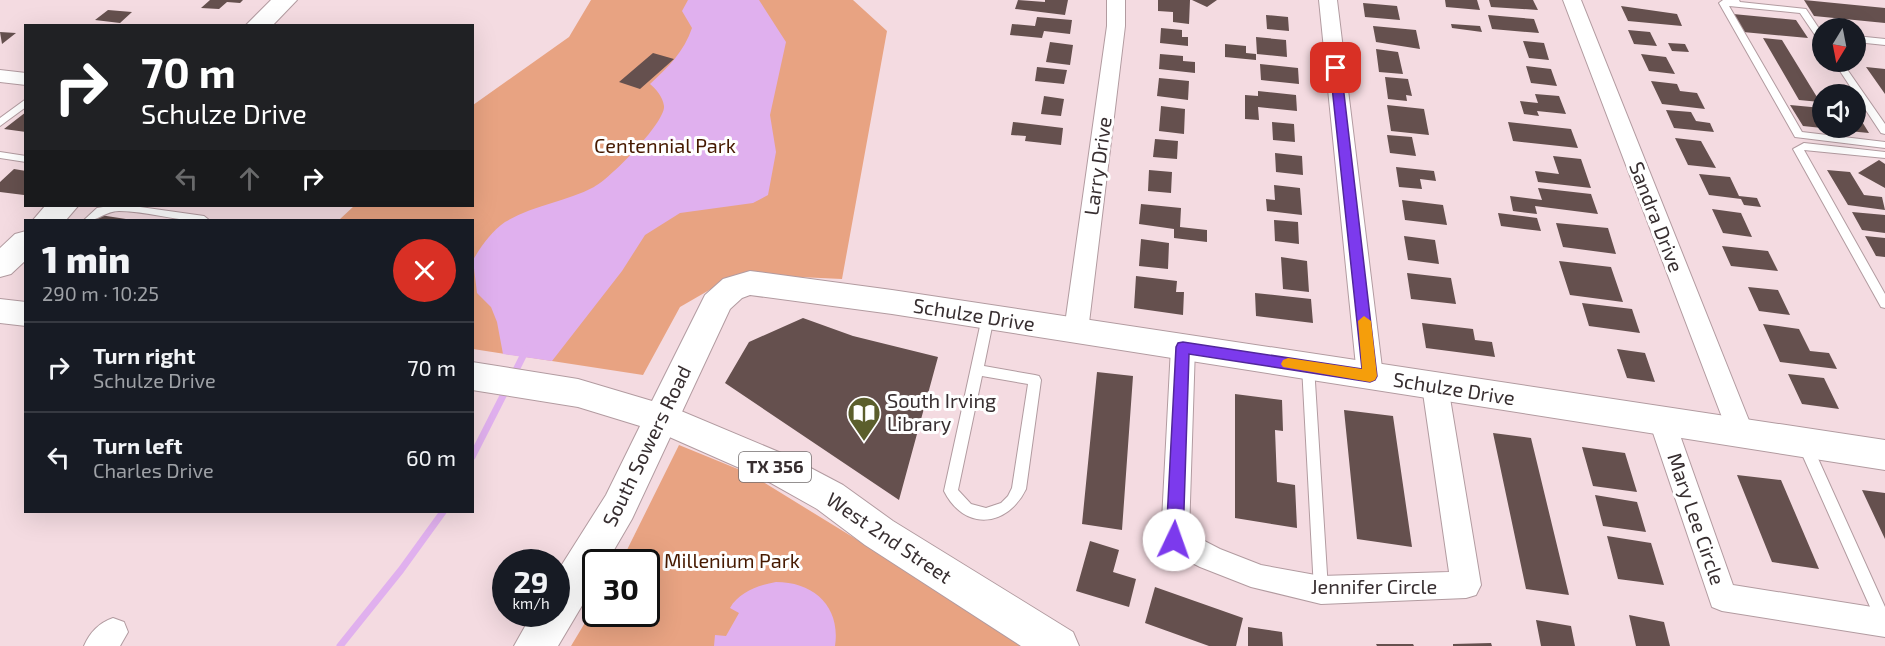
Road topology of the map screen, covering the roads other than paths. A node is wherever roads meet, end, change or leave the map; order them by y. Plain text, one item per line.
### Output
1 (285, 0) edge
2 (1116, 0) edge
3 (1328, 0) edge
4 (1572, 0) edge
5 (1736, 2) edge
6 (1812, 23) edge
7 (259, 24) edge
8 (1866, 40) edge
9 (1885, 42) edge
10 (1845, 72) edge
11 (0, 76) edge
12 (24, 79) edge
13 (24, 104) edge
14 (0, 110) edge
15 (14, 111) junction
16 (0, 123) edge
17 (1885, 131) edge
18 (1885, 145) edge
19 (0, 155) edge
20 (1885, 155) edge
21 (24, 159) edge
22 (62, 207) edge
23 (118, 207) edge
24 (118, 207) edge
25 (49, 219) edge
26 (90, 219) edge
27 (197, 219) edge
28 (24, 244) edge
29 (0, 266) edge
30 (738, 284) joint
31 (1885, 304) edge
32 (0, 311) edge
33 (24, 314) edge
34 (988, 318) junction
35 (1076, 331) junction
36 (1183, 347) junction
37 (1308, 366) junction
38 (977, 369) junction
39 (474, 376) edge
40 (1370, 376) junction
41 (1435, 386) junction
42 (662, 418) junction
43 (1662, 421) junction
44 (1741, 433) junction
45 (1804, 443) junction
46 (1885, 455) edge
47 (570, 589) edge
48 (1321, 590) junction
49 (1885, 623) edge
50 (547, 627) edge
51 (536, 646) edge
52 (1058, 646) edge

1 - 7 street
2 - 35 street, Larry Drive
3 - 40 street
4 - 44 street, Sandra Drive
5 - 6 lane
5 - 18 lane
8 - 9 lane
10 - 17 lane
11 - 12 street
13 - 15 lane
14 - 15 lane
15 - 16 lane
19 - 21 lane
20 - 31 lane
22 - 25 street
23 - 26 lane
24 - 27 lane
28 - 29 street
30 - 34 street, Schulze Drive
30 - 42 street, South Sowers Road
32 - 33 street
34 - 35 street, Schulze Drive
34 - 38 lane
35 - 36 street, Schulze Drive
36 - 37 street, Schulze Drive
36 - 48 street, Jennifer Circle
37 - 40 street, Schulze Drive
37 - 48 lane
38 - 38 lane
39 - 42 street, West 2nd Street
40 - 41 street, Schulze Drive
41 - 43 street, Schulze Drive
41 - 48 street, Jennifer Circle
42 - 47 street, South Sowers Road
42 - 52 street, West 2nd Street / TX 356
43 - 44 street, Schulze Drive
43 - 49 street, Mary Lee Circle
44 - 45 street, Schulze Drive
45 - 46 street, Schulze Drive
45 - 49 lane
50 - 51 street, South Sowers Road

